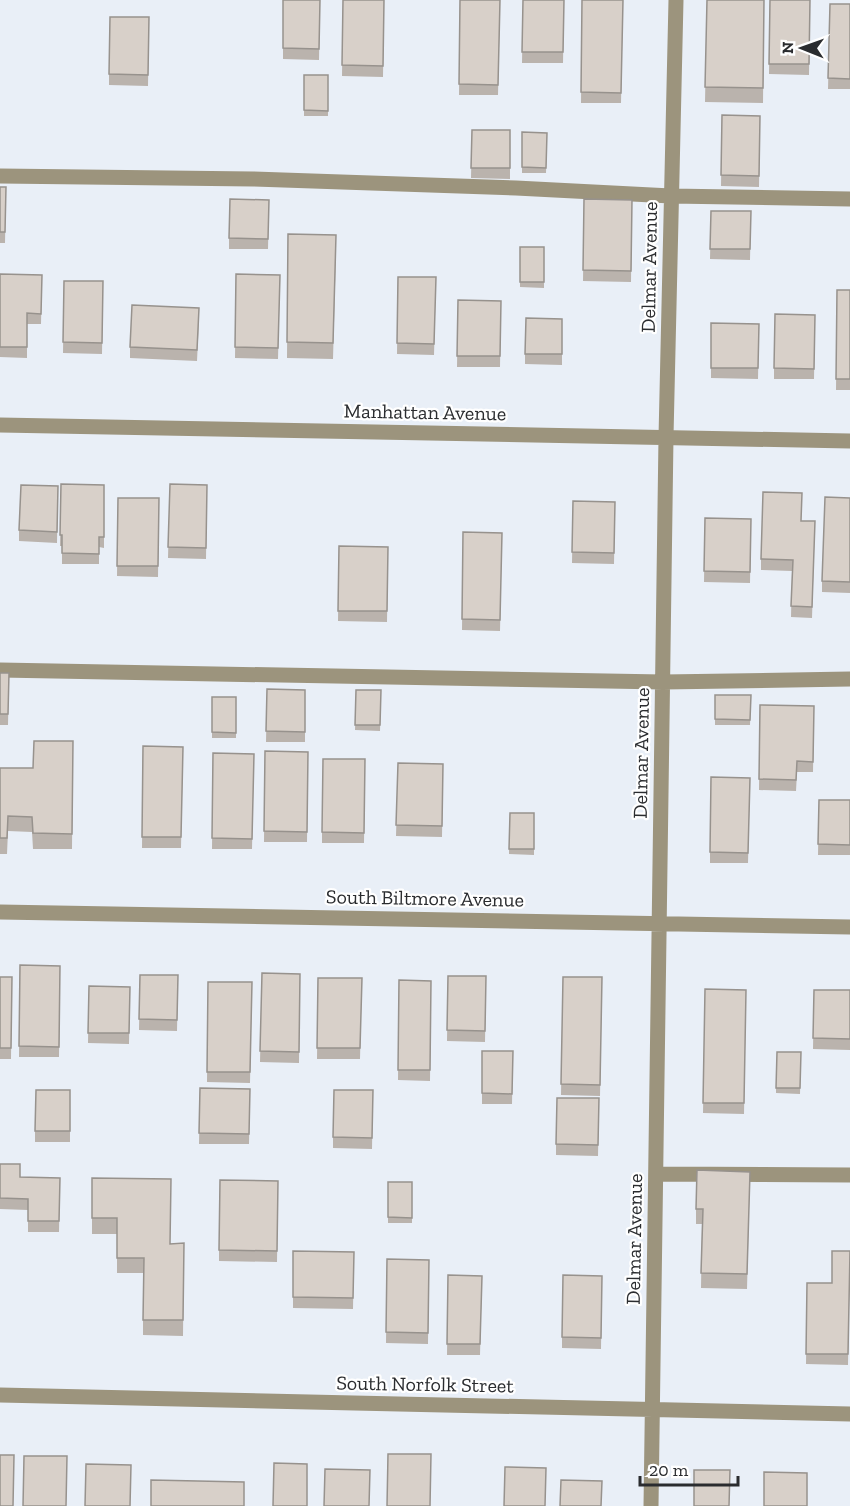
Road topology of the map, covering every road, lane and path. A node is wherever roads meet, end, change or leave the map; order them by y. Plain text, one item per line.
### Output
1 (676, 0) edge
2 (0, 176) edge
3 (671, 196) junction
4 (850, 200) edge
5 (0, 425) edge
6 (666, 437) junction
7 (850, 441) edge
8 (0, 670) edge
9 (850, 679) edge
10 (663, 682) junction
11 (0, 912) edge
12 (661, 922) junction
13 (850, 927) edge
14 (656, 1174) junction
15 (850, 1175) edge
16 (0, 1395) edge
17 (653, 1410) junction
18 (850, 1414) edge
19 (651, 1506) edge

1 - 3 street, Delmar Avenue
2 - 3 street
3 - 4 street
3 - 6 street, Delmar Avenue
5 - 6 street, Manhattan Avenue
6 - 7 street, Manhattan Avenue
6 - 10 street, Delmar Avenue
8 - 10 street
9 - 10 street
10 - 12 street, Delmar Avenue
11 - 12 street, South Biltmore Avenue
12 - 13 street, South Biltmore Avenue
12 - 14 street, Delmar Avenue
14 - 15 street
14 - 17 street, Delmar Avenue
16 - 17 street, South Norfolk Street
17 - 18 street, South Norfolk Street
17 - 19 street, Delmar Avenue

